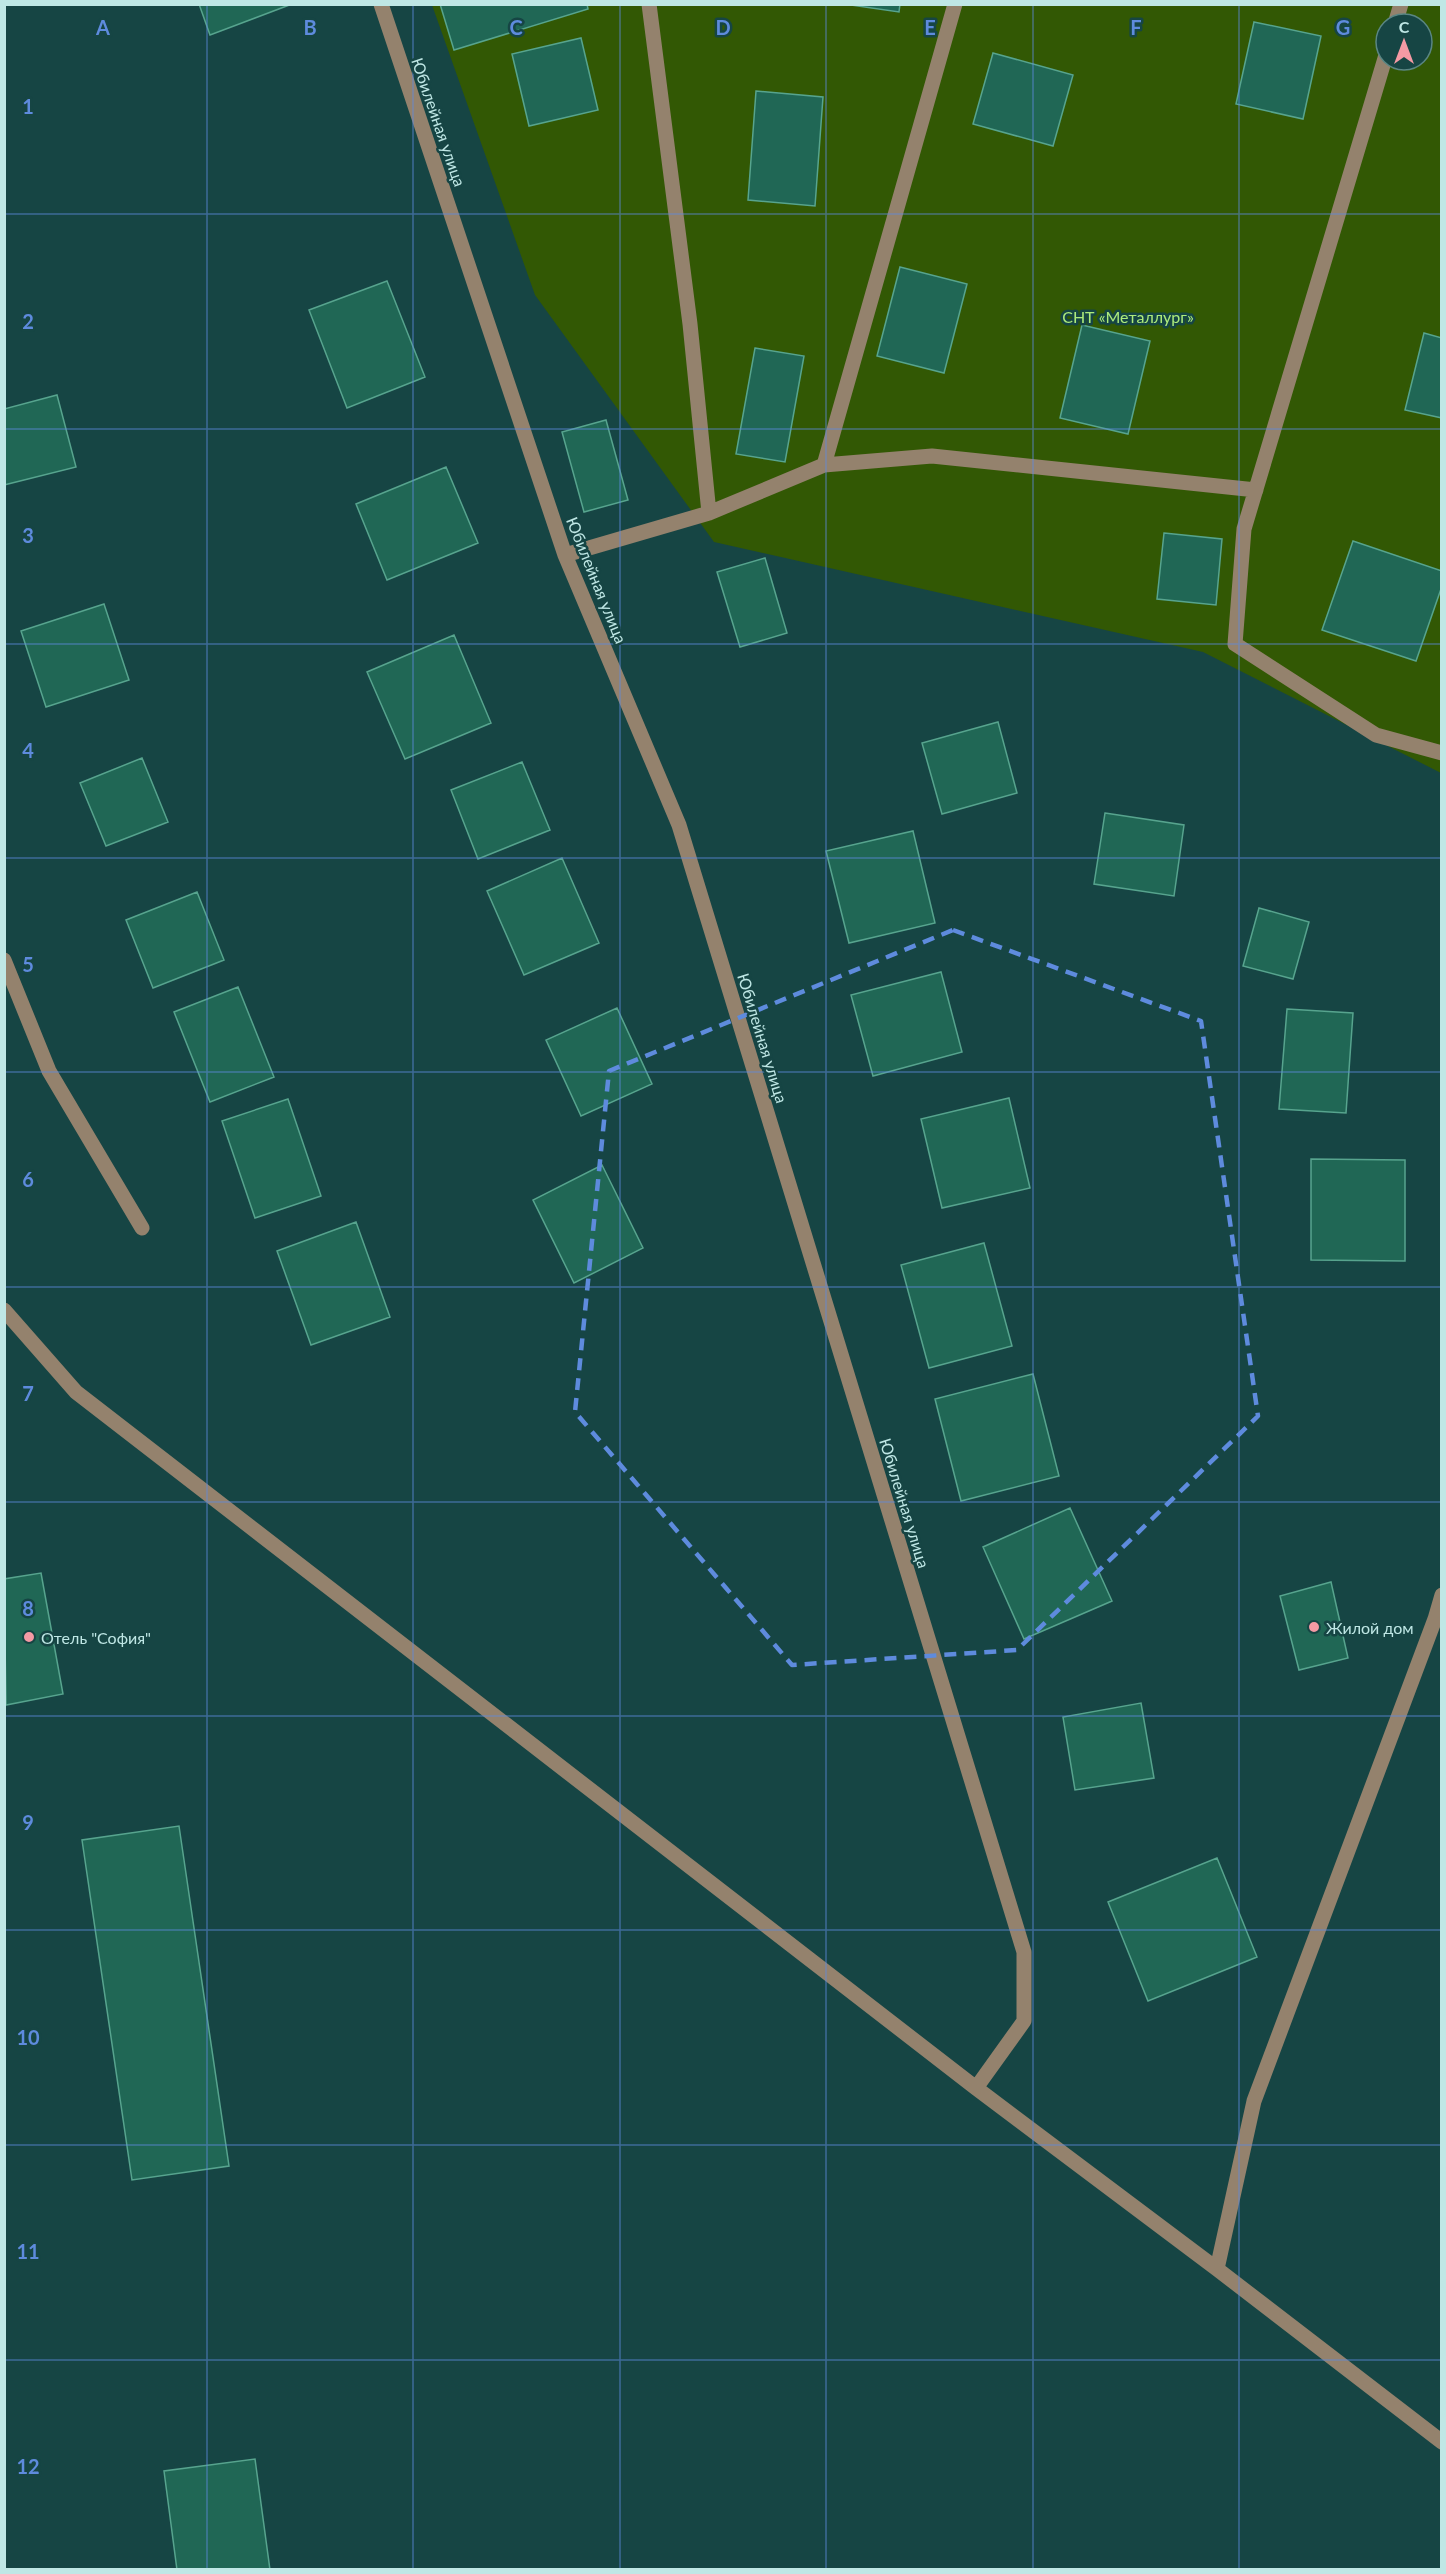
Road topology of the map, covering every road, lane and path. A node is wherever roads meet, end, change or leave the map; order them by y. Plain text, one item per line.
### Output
1 (381, 4) edge
2 (649, 4) edge
3 (955, 4) edge
4 (1381, 72) edge
5 (824, 465) junction
6 (1256, 490) junction
7 (709, 513) junction
8 (565, 555) junction
9 (1442, 753) edge
10 (4, 960) edge
11 (142, 1228) dead end
12 (4, 1310) edge
13 (1442, 1595) edge
14 (1438, 1618) edge
15 (976, 2088) junction
16 (1217, 2269) junction
17 (1442, 2442) edge

1 - 8 street, Юбилейная улица
2 - 7 street
3 - 5 street
4 - 6 street
5 - 6 street
5 - 7 street
6 - 9 street
7 - 8 street
8 - 15 street, Юбилейная улица
10 - 11 street
12 - 15 street
13 - 14 street
14 - 16 street
15 - 16 street
16 - 17 street

